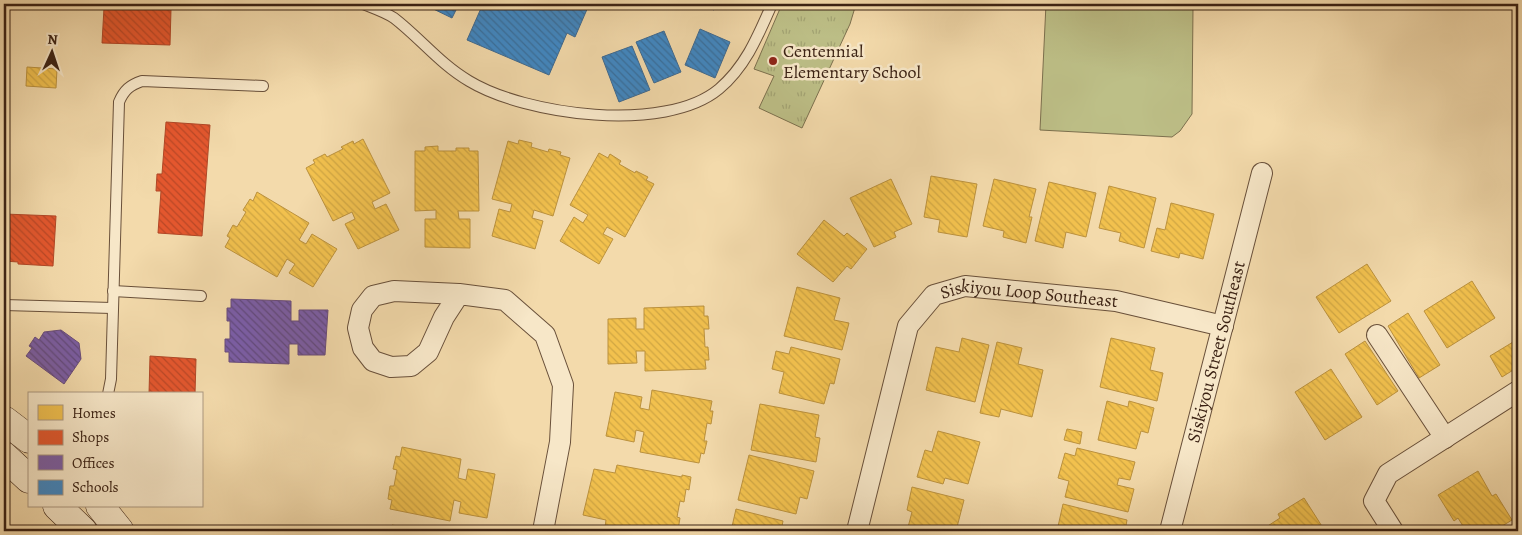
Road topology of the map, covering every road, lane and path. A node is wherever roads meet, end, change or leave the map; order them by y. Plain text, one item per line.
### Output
1 (363, 4) edge
2 (772, 4) edge
3 (263, 86) dead end
4 (1262, 174) dead end
5 (113, 291) junction
6 (459, 294) junction
7 (201, 296) dead end
8 (4, 305) edge
9 (112, 308) junction
10 (1223, 326) junction
11 (1378, 335) dead end
12 (108, 392) edge
13 (1518, 392) edge
14 (4, 420) edge
15 (28, 438) edge
16 (1445, 438) junction
17 (4, 456) edge
18 (28, 478) edge
19 (59, 508) edge
20 (102, 508) edge
21 (83, 531) edge
22 (120, 531) edge
23 (542, 531) edge
24 (857, 531) edge
25 (1170, 531) edge
26 (1393, 531) edge

1 - 2 lane
3 - 5 lane
4 - 10 street, Siskiyou Street Southeast
5 - 7 lane
5 - 9 lane
6 - 6 street
6 - 23 street
8 - 9 lane
9 - 12 lane
10 - 24 street, Siskiyou Loop Southeast
10 - 25 street, Siskiyou Street Southeast
11 - 16 street
13 - 16 street
14 - 15 main road
16 - 26 street
17 - 18 main road
19 - 21 main road
20 - 22 main road

